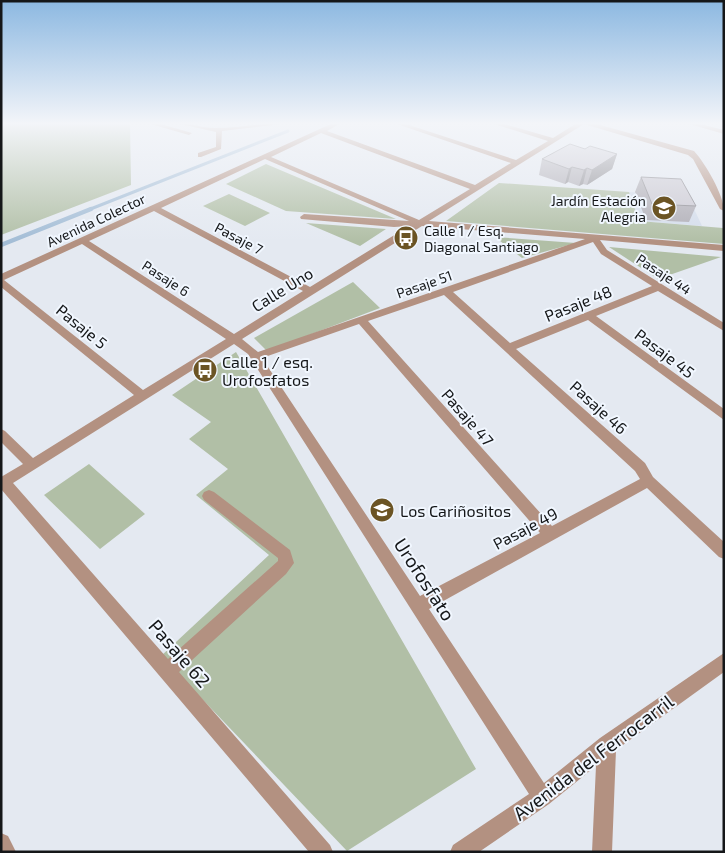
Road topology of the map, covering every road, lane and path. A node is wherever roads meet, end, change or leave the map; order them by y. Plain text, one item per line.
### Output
1 (254, 163) edge
2 (276, 163) edge
3 (407, 163) edge
4 (517, 163) edge
5 (699, 163) edge
6 (476, 188) junction
7 (155, 208) junction
8 (724, 209) edge
9 (304, 217) dead end
10 (419, 223) junction
11 (594, 238) junction
12 (83, 241) junction
13 (724, 248) edge
14 (1, 280) edge
15 (659, 287) junction
16 (310, 291) junction
17 (446, 291) junction
18 (588, 316) junction
19 (361, 320) junction
20 (724, 328) edge
21 (235, 338) junction
22 (508, 348) junction
23 (262, 354) dead end
24 (143, 396) junction
25 (724, 416) edge
26 (1, 434) edge
27 (32, 465) junction
28 (648, 481) junction
29 (3, 483) edge
30 (208, 496) dead end
31 (550, 534) junction
32 (724, 552) edge
33 (418, 606) junction
34 (724, 661) edge
35 (167, 671) junction
36 (607, 745) junction
37 (542, 797) junction
38 (1, 843) edge
39 (6, 852) edge
40 (323, 852) edge
41 (460, 852) edge
42 (602, 852) edge

1 - 7 street, Avenida Colector
2 - 10 street
3 - 6 street
4 - 6 street, Calle Uno
5 - 8 street
6 - 10 street, Calle Uno
7 - 12 street, Avenida Colector
7 - 16 street, Pasaje 7
9 - 10 street
10 - 11 street
10 - 16 street, Calle Uno
11 - 13 street
11 - 15 street, Pasaje 44
11 - 17 street, Pasaje 51
12 - 14 street, Avenida Colector
12 - 21 street, Pasaje 6
14 - 24 street, Pasaje 5
15 - 18 street, Pasaje 48
15 - 20 street, Pasaje 44
16 - 21 street, Calle Uno
17 - 19 street, Pasaje 51
17 - 22 street, Pasaje 46
18 - 22 street, Pasaje 48
18 - 25 street, Pasaje 45
19 - 23 street, Pasaje 51
19 - 31 street, Pasaje 47
21 - 24 street, Calle Uno
21 - 33 street, Urofosfato
22 - 28 street, Pasaje 46
24 - 27 street, Calle Uno
26 - 27 street
27 - 29 street, Calle Uno
28 - 31 street, Pasaje 49
28 - 32 street, Pasaje 46
29 - 35 street, Pasaje 62
30 - 35 street
31 - 33 street, Pasaje 49
33 - 37 street, Urofosfato
34 - 36 street, Avenida del Ferrocarril
35 - 40 street, Pasaje 62
36 - 37 street, Avenida del Ferrocarril
36 - 42 street
37 - 41 street, Avenida del Ferrocarril
38 - 39 street

